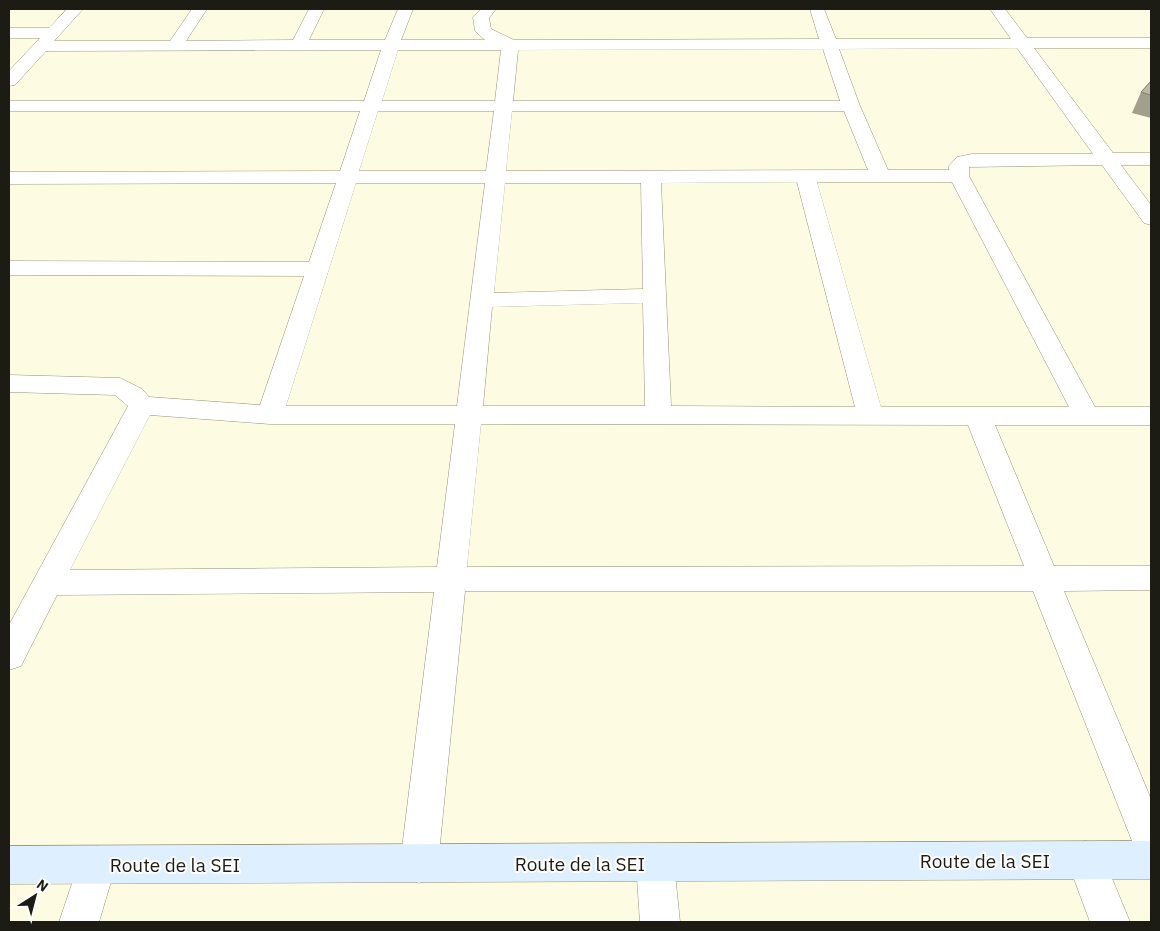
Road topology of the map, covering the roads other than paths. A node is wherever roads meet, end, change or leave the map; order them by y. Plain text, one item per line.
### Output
1 (75, 9) edge
2 (199, 9) edge
3 (316, 9) edge
4 (405, 9) edge
5 (818, 9) edge
6 (997, 9) edge
7 (485, 13) edge
8 (9, 33) edge
9 (53, 33) junction
10 (1022, 43) junction
11 (1151, 43) edge
12 (510, 44) junction
13 (829, 44) junction
14 (176, 45) junction
15 (299, 45) junction
16 (400, 45) junction
17 (41, 46) junction
18 (9, 81) edge
19 (9, 106) edge
20 (370, 106) junction
21 (503, 106) junction
22 (851, 106) junction
23 (1107, 159) junction
24 (1151, 159) edge
25 (881, 176) junction
26 (959, 176) junction
27 (650, 177) junction
28 (806, 177) junction
29 (9, 178) edge
30 (348, 178) junction
31 (495, 178) junction
32 (1151, 219) edge
33 (9, 268) edge
34 (318, 269) junction
35 (654, 296) junction
36 (482, 300) junction
37 (9, 383) edge
38 (142, 405) junction
39 (270, 415) junction
40 (469, 415) junction
41 (658, 415) junction
42 (871, 416) junction
43 (978, 416) junction
44 (1087, 416) junction
45 (1151, 416) edge
46 (1044, 578) junction
47 (1151, 578) edge
48 (450, 579) junction
49 (48, 583) junction
50 (9, 656) edge
51 (1151, 843) edge
52 (1086, 860) junction
53 (1151, 860) edge
54 (419, 864) junction
55 (655, 864) junction
56 (9, 865) edge
57 (97, 865) junction
58 (79, 922) edge
59 (660, 922) edge
60 (1110, 922) edge

1 - 9 street
2 - 14 street
3 - 15 street
4 - 16 street
5 - 13 street
6 - 10 street
7 - 12 street
7 - 16 street
8 - 9 street
9 - 17 street
10 - 11 street
10 - 13 street
10 - 23 street
12 - 13 street
12 - 16 street
12 - 21 street
13 - 22 street
14 - 15 street
14 - 17 street
15 - 16 street
16 - 20 street
17 - 18 street
19 - 20 street
20 - 21 street
20 - 30 street
21 - 22 street
21 - 31 street
22 - 25 street
23 - 24 street
23 - 26 street
23 - 32 street
25 - 26 street
25 - 28 street
26 - 44 street
27 - 28 street
27 - 31 street
27 - 35 street
28 - 42 street
29 - 30 street
30 - 31 street
30 - 34 street
31 - 36 street
33 - 34 street
34 - 39 street
35 - 36 street
35 - 41 street
36 - 40 street
37 - 38 street
38 - 39 street
38 - 49 street
39 - 40 street
40 - 41 street
40 - 48 street
41 - 42 street
42 - 43 street
43 - 44 street
43 - 46 street
44 - 45 street
46 - 47 street
46 - 48 street
46 - 51 street
48 - 49 street
48 - 54 street
49 - 50 street
52 - 53 street, Route de la SEI
52 - 55 street, Route de la SEI
52 - 60 street
54 - 55 street, Route de la SEI
54 - 57 street, Route de la SEI
55 - 59 street
56 - 57 street, Route de la SEI
57 - 58 street

